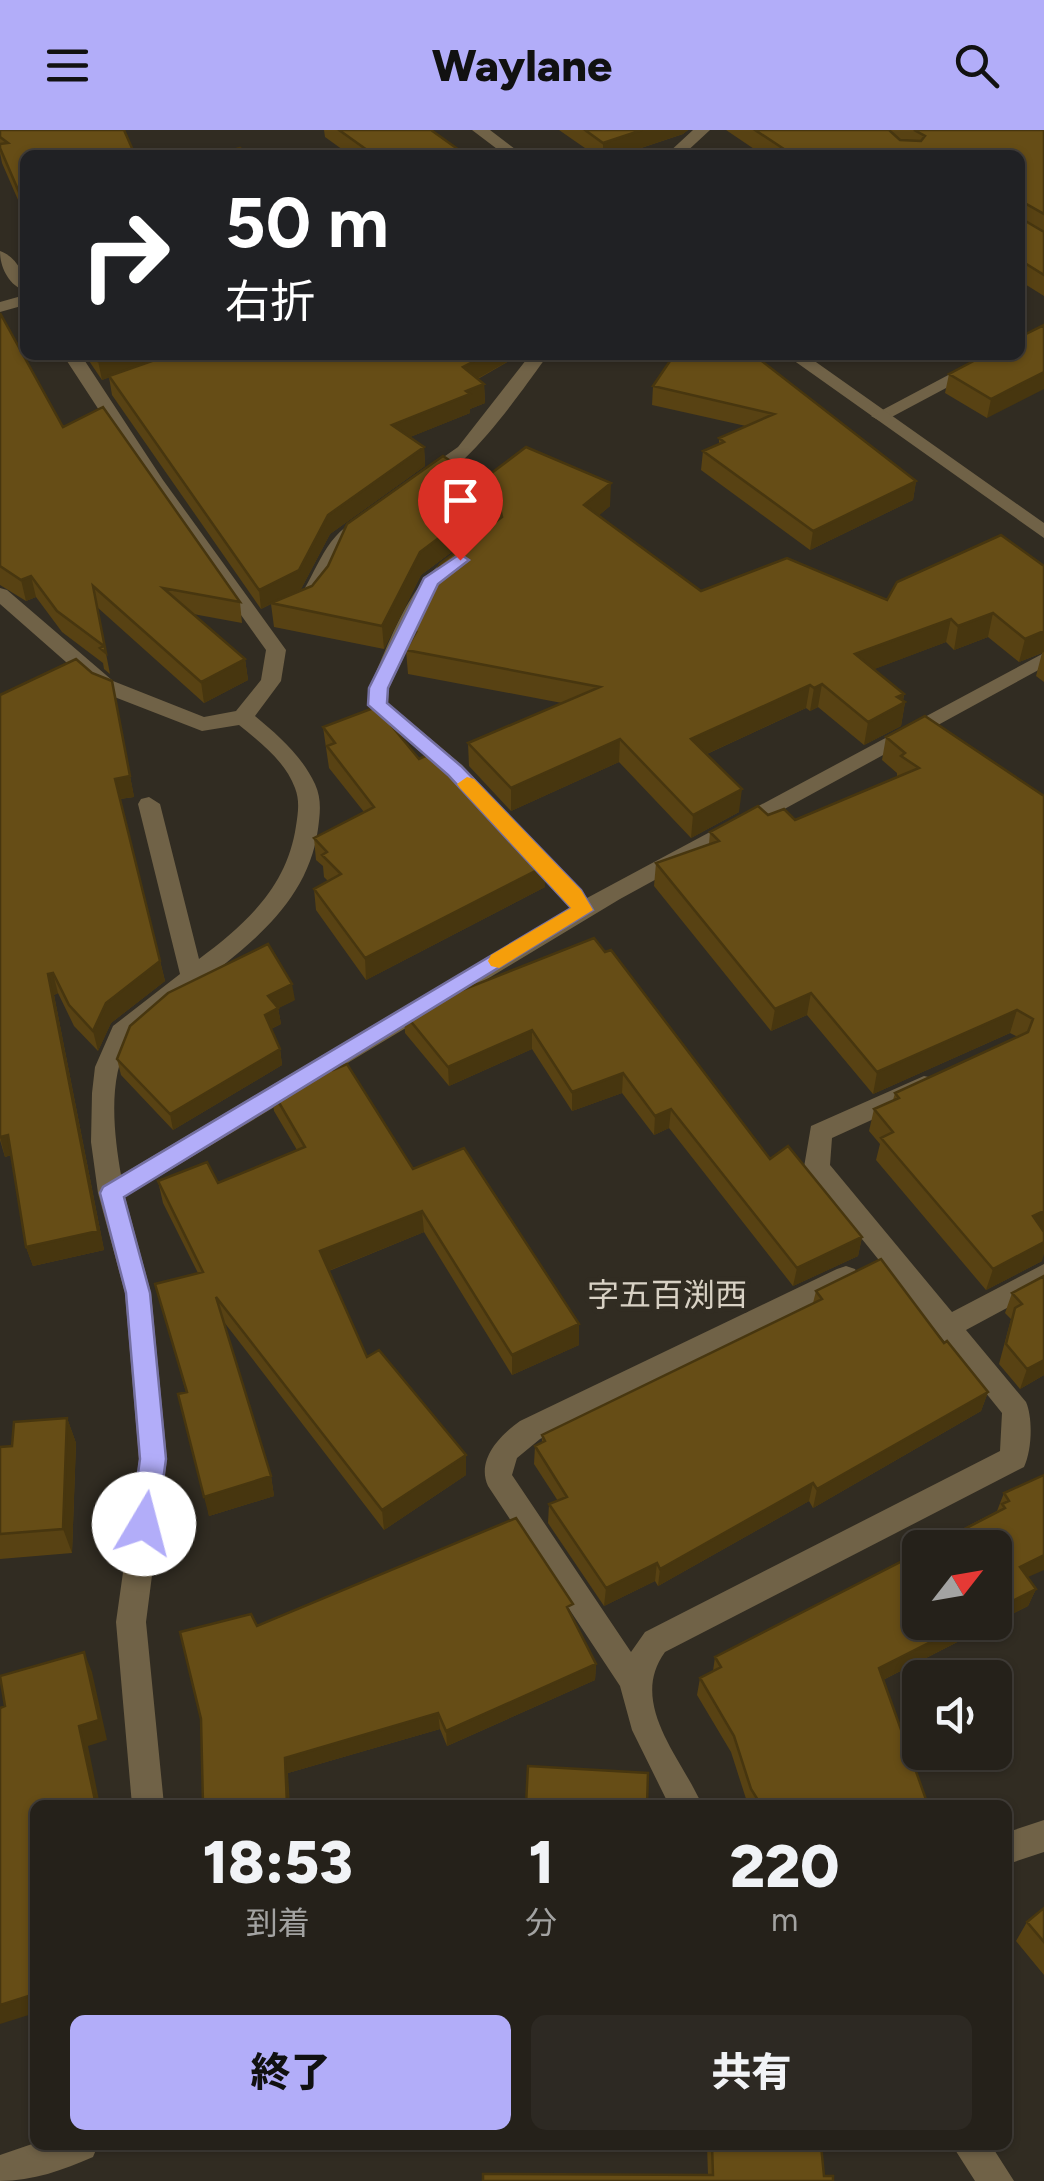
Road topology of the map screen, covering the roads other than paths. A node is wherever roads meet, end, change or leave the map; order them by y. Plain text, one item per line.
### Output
1 (480, 130) edge
2 (702, 130) edge
3 (507, 150) edge
4 (680, 150) edge
5 (0, 256) edge
6 (20, 280) edge
7 (77, 360) edge
8 (535, 360) edge
9 (802, 360) edge
10 (990, 360) edge
11 (880, 416) junction
12 (411, 490) edge
13 (382, 510) edge
14 (1044, 532) edge
15 (475, 548) edge
16 (0, 594) edge
17 (270, 617) junction
18 (1044, 659) edge
19 (243, 717) junction
20 (150, 804) dead end
21 (583, 910) junction
22 (192, 976) junction
23 (942, 1077) edge
24 (111, 1193) junction
25 (890, 1256) junction
26 (1044, 1276) edge
27 (948, 1328) junction
28 (635, 1683) junction
29 (148, 1800) edge
30 (684, 1800) edge
31 (1044, 1836) edge
32 (1012, 1847) edge
33 (65, 2150) edge
34 (973, 2150) edge
35 (0, 2172) edge
36 (997, 2181) edge

1 - 3 street
2 - 4 street
5 - 6 street
7 - 17 street
8 - 12 street
9 - 11 street
10 - 11 street
11 - 14 street
13 - 17 street
15 - 21 street
16 - 19 street
17 - 19 street
18 - 21 street
19 - 22 street
20 - 22 street
21 - 24 street
22 - 24 street
23 - 25 street
24 - 29 street
25 - 27 street
25 - 28 street
26 - 27 street
27 - 28 street
28 - 30 street
31 - 32 street
33 - 35 street
34 - 36 street

